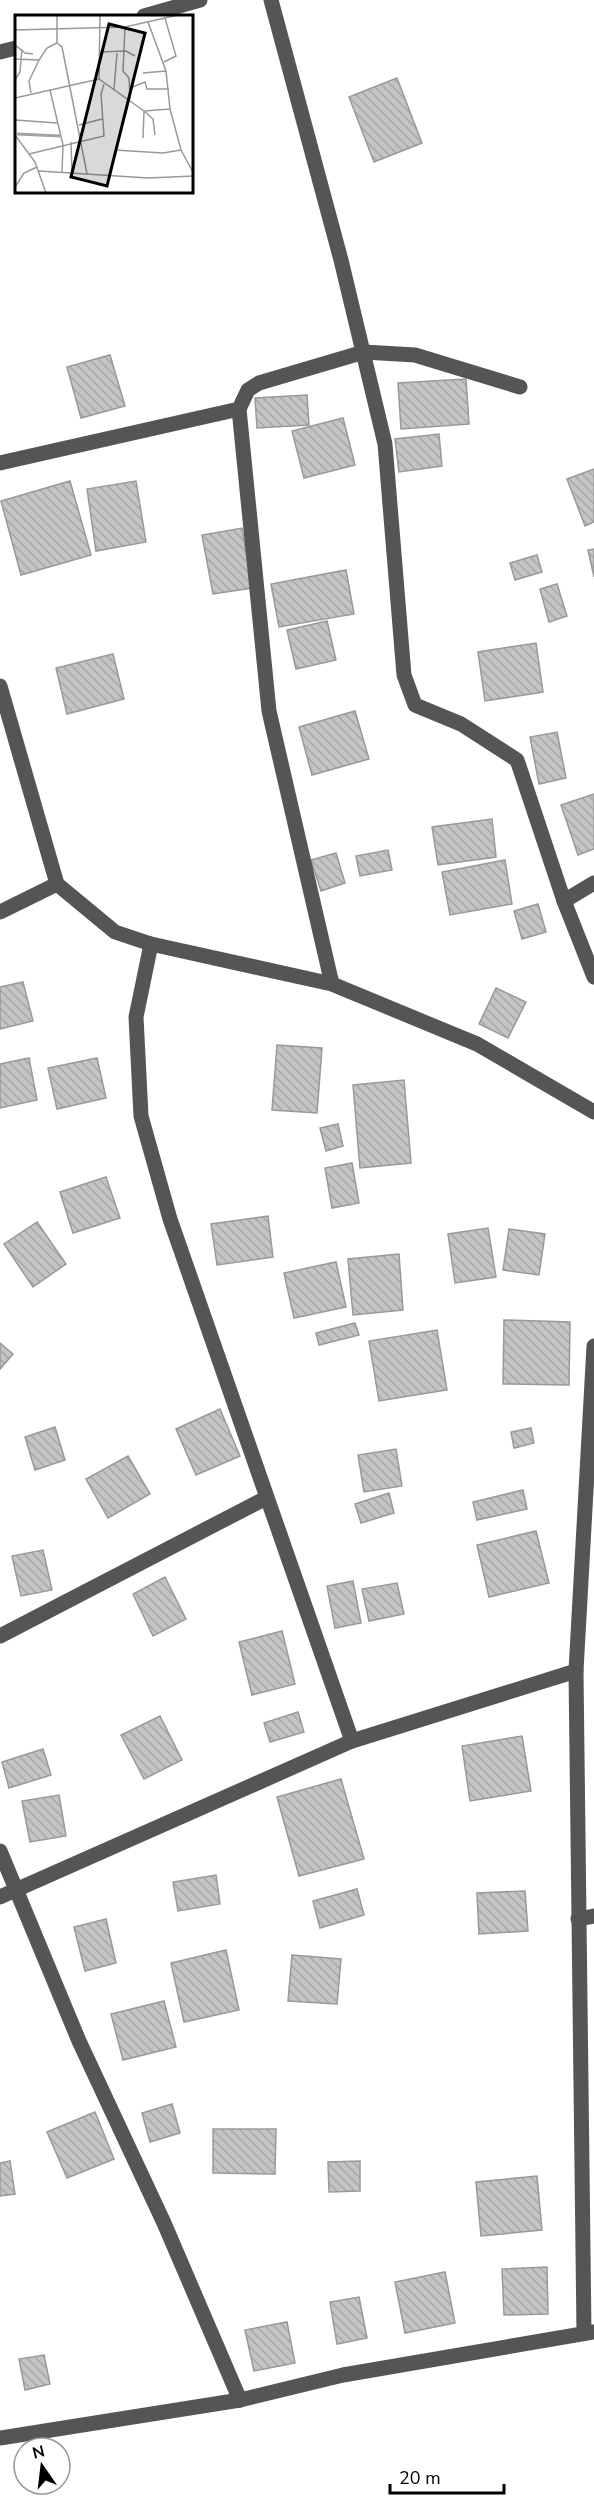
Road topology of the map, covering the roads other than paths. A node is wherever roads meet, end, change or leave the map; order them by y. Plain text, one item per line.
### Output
1 (200, 0) edge
2 (272, 0) edge
3 (164, 6) edge
4 (146, 15) edge
5 (15, 48) edge
6 (0, 52) edge
7 (364, 352) junction
8 (520, 387) dead end
9 (239, 409) junction
10 (0, 462) edge
11 (0, 686) edge
12 (594, 882) edge
13 (57, 884) junction
14 (564, 901) junction
15 (0, 912) edge
16 (151, 944) junction
17 (594, 977) edge
18 (332, 984) junction
19 (594, 1112) edge
20 (594, 1346) edge
21 (266, 1498) junction
22 (0, 1636) edge
23 (576, 1671) junction
24 (352, 1741) junction
25 (0, 1851) edge
26 (15, 1888) junction
27 (0, 1897) edge
28 (594, 1916) edge
29 (578, 1919) junction
30 (589, 2333) edge
31 (240, 2400) junction
32 (0, 2438) edge

1 - 3 street
2 - 7 street
3 - 4 street
5 - 6 street
7 - 8 street
7 - 9 street
7 - 14 street
9 - 10 street
9 - 18 street
11 - 13 street
12 - 14 street
13 - 15 street
13 - 16 street
14 - 17 street
16 - 18 street
16 - 21 street
18 - 19 street
20 - 23 street
21 - 22 street
21 - 24 street
23 - 24 street
23 - 29 street
24 - 26 street
25 - 26 street
26 - 27 street
26 - 31 street
28 - 29 street
29 - 30 street
30 - 31 street
31 - 32 street

